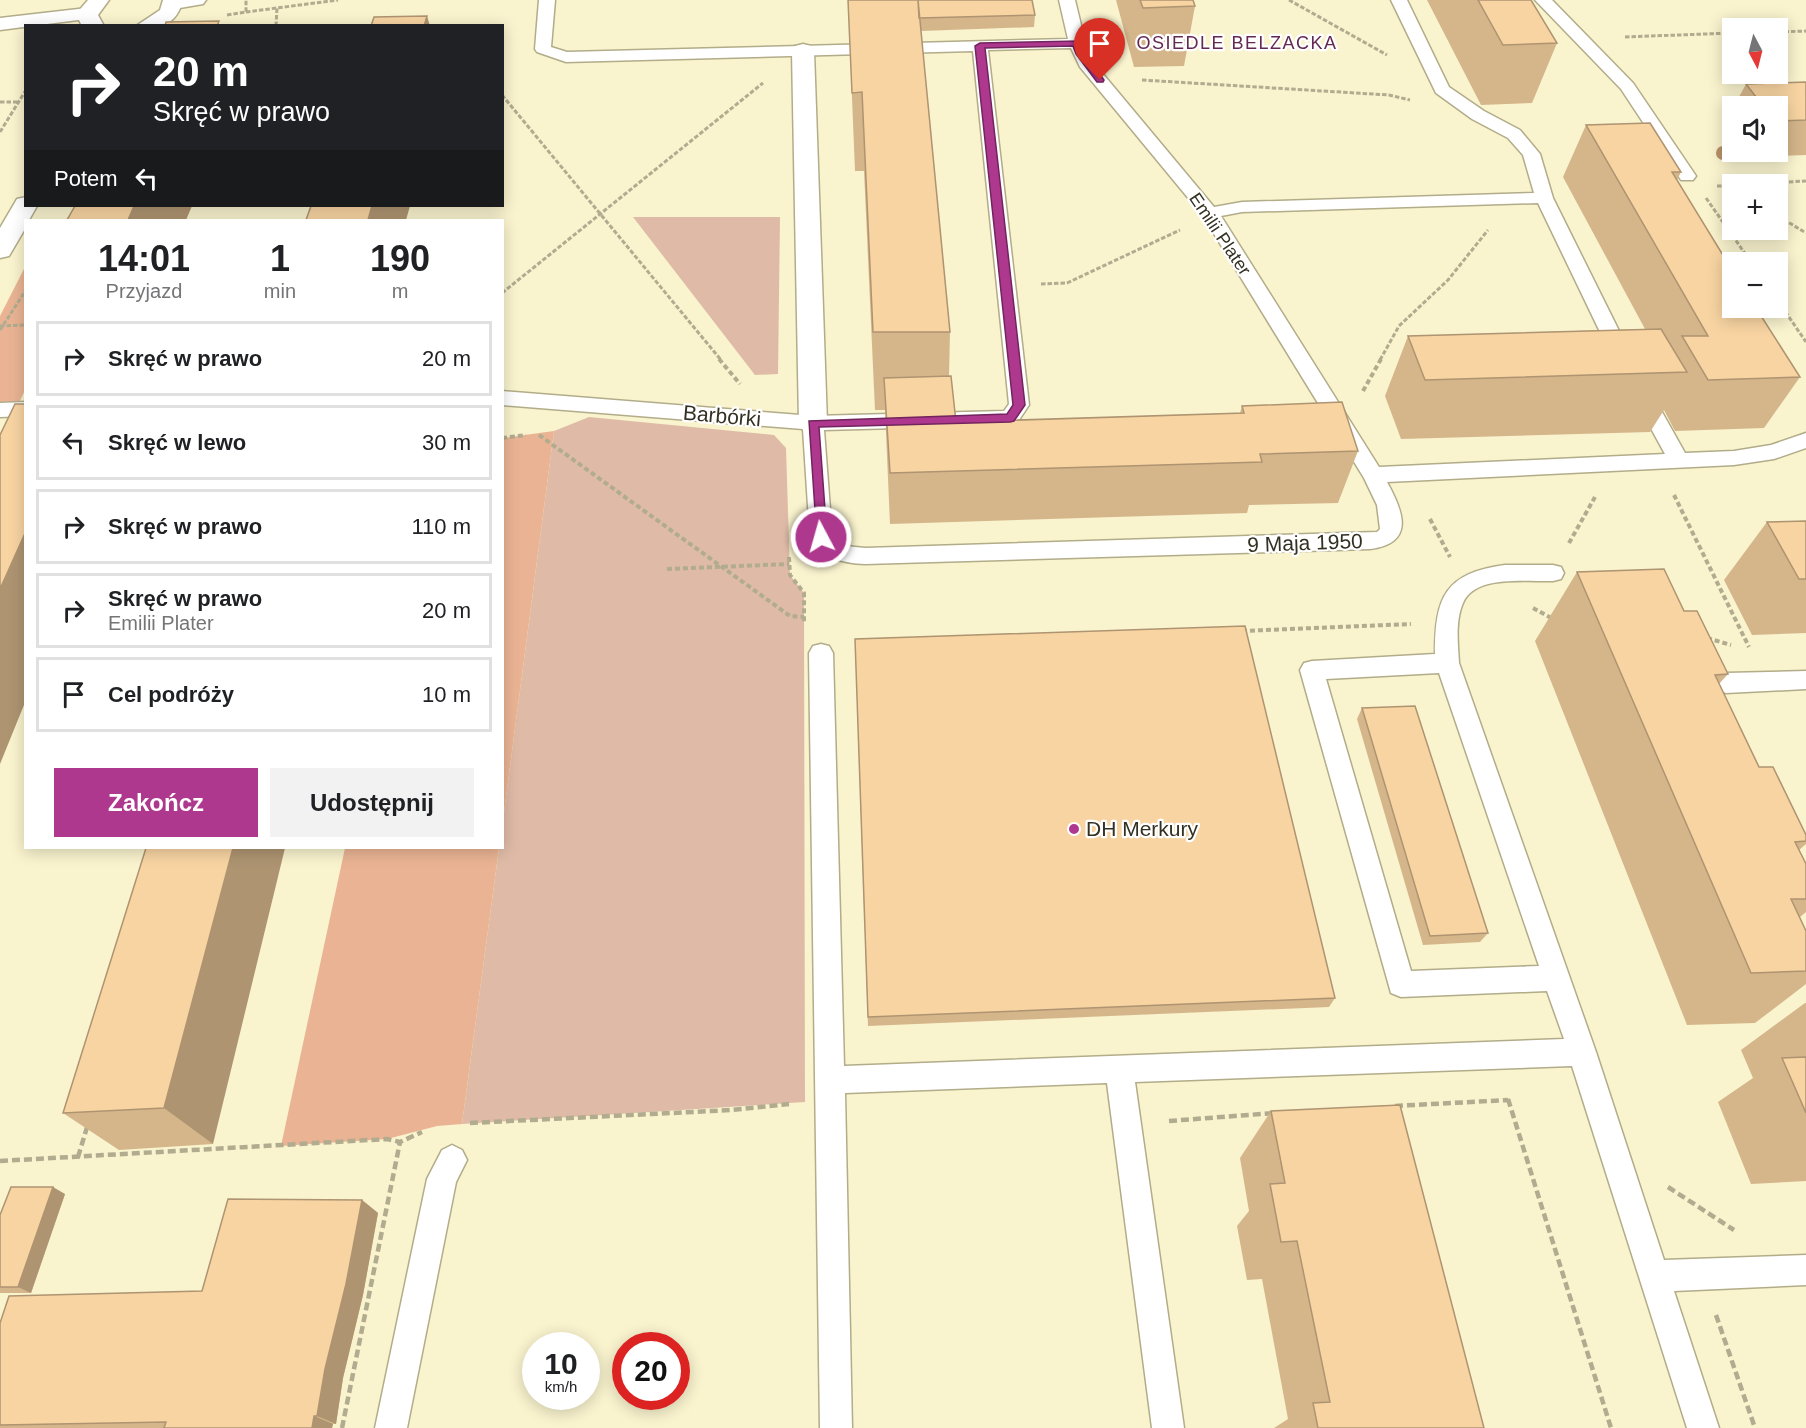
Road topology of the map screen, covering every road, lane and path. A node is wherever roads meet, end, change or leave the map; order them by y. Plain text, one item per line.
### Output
1 (196, 0) edge
2 (338, 0) edge
3 (547, 0) edge
4 (1067, 0) edge
5 (1289, 0) edge
6 (1399, 0) edge
7 (1543, 0) edge
8 (173, 2) edge
9 (277, 8) junction
10 (246, 12) dead end
11 (93, 13) edge
12 (0, 24) edge
13 (150, 24) edge
14 (276, 24) edge
15 (1806, 31) edge
16 (1788, 32) edge
17 (1722, 33) edge
18 (1579, 38) junction
19 (1077, 43) junction
20 (980, 46) junction
21 (803, 51) junction
22 (1137, 79) dead end
23 (1438, 83) junction
24 (24, 93) edge
25 (504, 97) edge
26 (1411, 100) dead end
27 (0, 102) edge
28 (19, 102) junction
29 (0, 132) edge
30 (1687, 176) dead end
31 (1806, 182) edge
32 (1788, 183) edge
33 (1544, 198) junction
34 (1514, 199) junction
35 (24, 207) edge
36 (1210, 213) junction
37 (599, 216) junction
38 (1788, 222) edge
39 (1806, 233) edge
40 (0, 250) edge
41 (1007, 286) junction
42 (504, 291) edge
43 (24, 293) edge
44 (1788, 316) edge
45 (24, 325) edge
46 (0, 328) edge
47 (1806, 342) edge
48 (504, 398) edge
49 (24, 409) edge
50 (0, 410) edge
51 (1334, 416) junction
52 (771, 420) junction
53 (813, 423) junction
54 (537, 434) dead end
55 (1806, 440) edge
56 (1679, 461) junction
57 (1615, 464) junction
58 (1383, 474) junction
59 (1671, 488) dead end
60 (789, 552) dead end
61 (790, 564) junction
62 (722, 567) junction
63 (667, 569) dead end
64 (1553, 573) joint
65 (1464, 586) junction
66 (1529, 605) dead end
67 (804, 617) junction
68 (1556, 620) dead end
69 (1448, 622) junction
70 (804, 627) dead end
71 (1233, 631) edge
72 (1696, 635) edge
73 (822, 654) dead end
74 (1447, 663) junction
75 (1806, 680) edge
76 (1726, 683) dead end
77 (1556, 978) junction
78 (1582, 1052) junction
79 (1119, 1069) junction
80 (830, 1080) junction
81 (795, 1103) dead end
82 (1392, 1106) edge
83 (1286, 1112) edge
84 (88, 1122) edge
85 (462, 1124) dead end
86 (1169, 1129) dead end
87 (428, 1130) dead end
88 (400, 1142) junction
89 (78, 1156) junction
90 (452, 1160) dead end
91 (0, 1161) edge
92 (1669, 1196) dead end
93 (1745, 1236) dead end
94 (1806, 1270) edge
95 (1701, 1274) junction
96 (1655, 1276) junction
97 (342, 1428) edge
98 (391, 1428) edge
99 (836, 1428) edge
100 (1168, 1428) edge
101 (1611, 1428) edge
102 (1703, 1428) edge
103 (1755, 1428) edge

1 - 8 street
2 - 9 path
3 - 21 lane
4 - 19 lane, Emilii Plater
5 - 23 path
6 - 23 lane
7 - 18 lane
8 - 13 street
9 - 10 path
9 - 14 path
11 - 12 street
15 - 16 path
17 - 18 path
18 - 30 lane
19 - 20 lane
19 - 36 lane, Emilii Plater
20 - 21 lane
20 - 41 lane
21 - 37 path
21 - 53 street
22 - 26 path
23 - 33 lane
24 - 28 path
25 - 37 path
27 - 28 path
28 - 29 path
31 - 32 path
33 - 34 lane
33 - 56 lane
34 - 36 lane
34 - 51 path
35 - 40 street
36 - 41 path
36 - 51 lane, Emilii Plater
37 - 42 path
37 - 52 path
38 - 39 path
41 - 53 lane, Barbórki
43 - 46 path
44 - 47 path
45 - 46 path
48 - 52 lane, Barbórki
49 - 50 lane
51 - 58 lane, Emilii Plater
52 - 53 lane, Barbórki
53 - 58 lane, 9 Maja 1950
54 - 62 path
55 - 56 lane
56 - 57 lane
57 - 58 lane
57 - 64 path
58 - 65 path
59 - 72 path
60 - 61 path
61 - 62 path
61 - 67 path
62 - 63 path
62 - 67 path
64 - 65 lane
65 - 69 lane
66 - 68 path
67 - 70 path
69 - 71 path
69 - 74 lane
73 - 80 lane
74 - 77 lane
74 - 77 lane
75 - 76 lane
77 - 78 lane
78 - 79 lane
78 - 96 lane
79 - 80 lane
79 - 100 lane
80 - 99 lane
81 - 85 path
82 - 101 path
83 - 86 path
84 - 89 path
87 - 88 path
88 - 89 path
88 - 97 path
89 - 91 path
90 - 98 lane
92 - 93 path
94 - 95 lane
95 - 96 lane
95 - 103 path
96 - 102 lane

